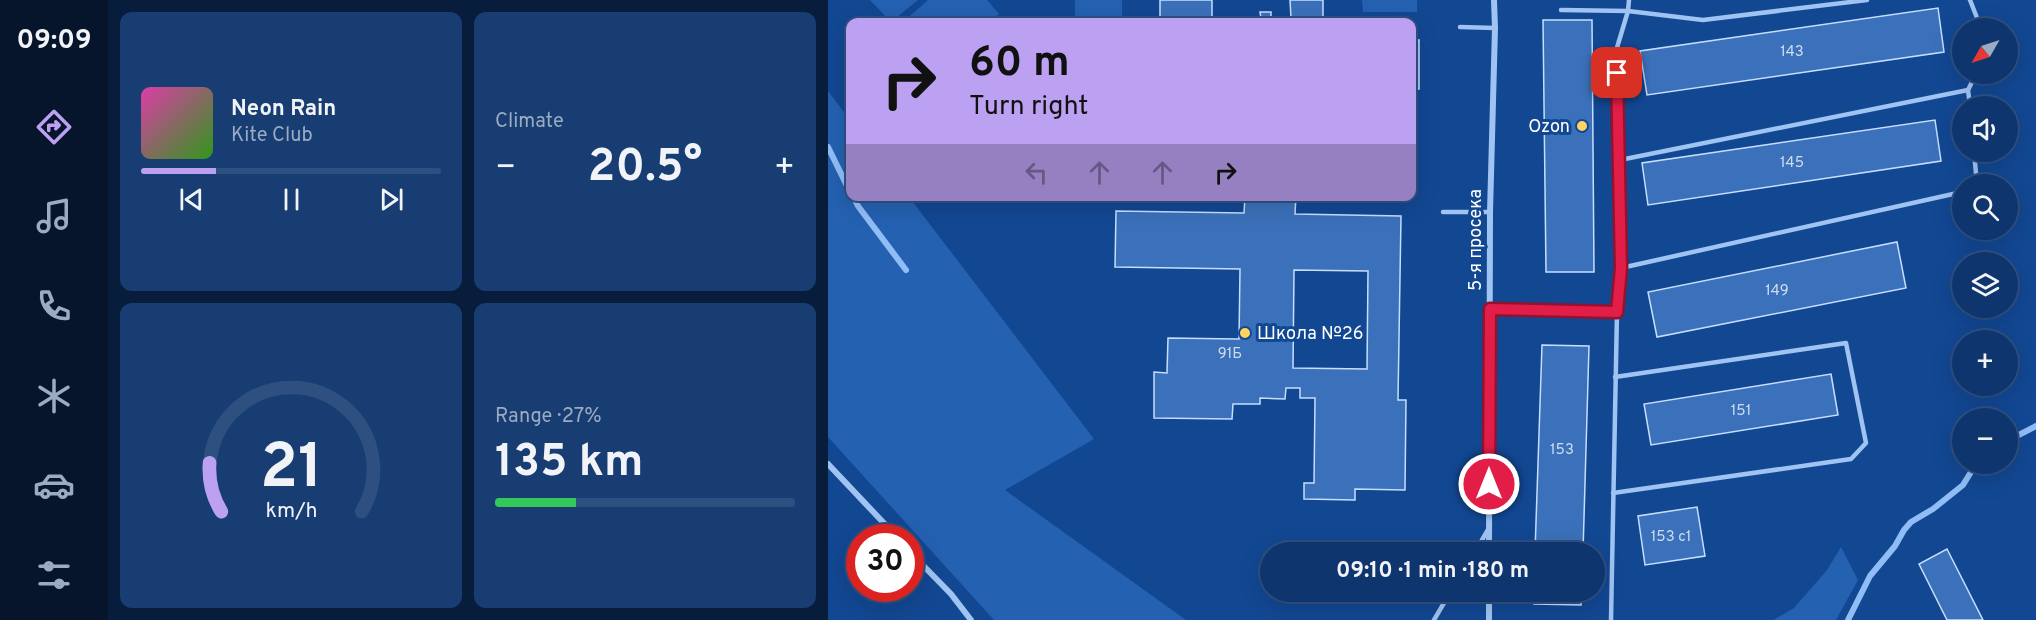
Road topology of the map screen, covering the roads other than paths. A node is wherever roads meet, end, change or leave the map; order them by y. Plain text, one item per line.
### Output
1 (1494, 0) edge
2 (1629, 0) edge
3 (1867, 0) edge
4 (1971, 0) edge
5 (1561, 10) dead end
6 (1628, 11) junction
7 (1977, 18) edge
8 (1460, 27) dead end
9 (1495, 28) junction
10 (1971, 84) edge
11 (1968, 90) junction
12 (1969, 96) edge
13 (1620, 160) junction
14 (1952, 194) edge
15 (1443, 212) dead end
16 (1490, 212) junction
17 (1621, 268) junction
18 (1490, 309) junction
19 (1617, 312) junction
20 (1615, 377) junction
21 (828, 464) edge
22 (1613, 493) junction
23 (885, 524) edge
24 (1489, 528) junction
25 (1480, 542) edge
26 (1489, 542) edge
27 (924, 568) edge
28 (1445, 602) edge
29 (1489, 602) edge
30 (971, 620) edge
31 (1434, 620) edge
32 (1489, 620) edge
33 (1611, 620) edge

1 - 9 street, 5-я просека
2 - 6 lane
3 - 6 lane
4 - 7 lane
5 - 6 lane
6 - 13 lane
8 - 9 lane
9 - 16 street, 5-я просека
10 - 11 lane
11 - 12 lane
11 - 13 lane
13 - 17 lane
14 - 17 lane
15 - 16 lane
16 - 18 street, 5-я просека
17 - 19 lane
18 - 19 lane
18 - 24 street, 5-я просека
19 - 20 lane
20 - 22 lane
20 - 22 lane
21 - 23 street
22 - 33 lane
24 - 25 lane
24 - 26 street, 5-я просека
27 - 30 street
28 - 31 lane
29 - 32 street

